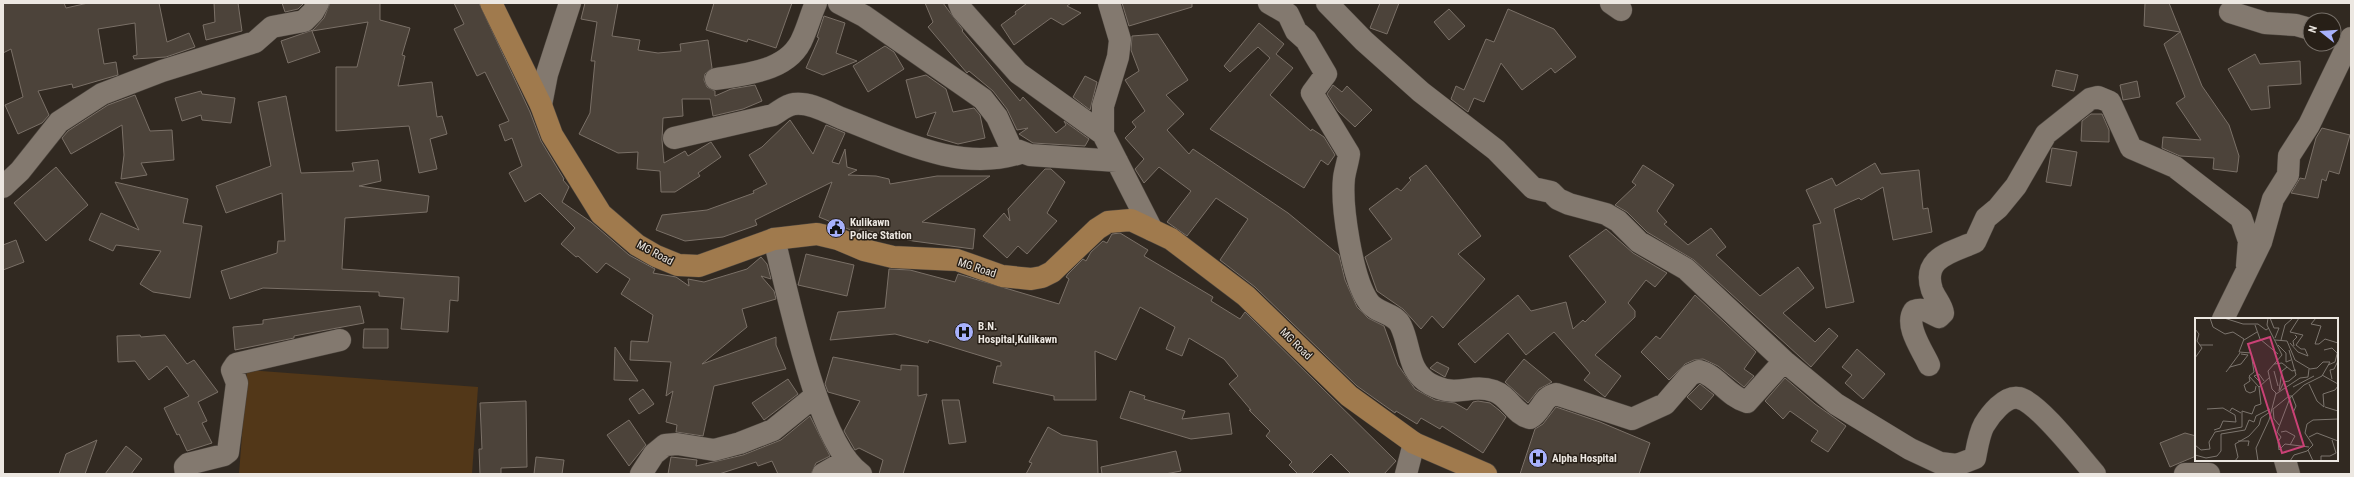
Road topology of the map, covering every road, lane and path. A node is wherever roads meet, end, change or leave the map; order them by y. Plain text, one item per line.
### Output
1 (318, 3) edge
2 (491, 3) edge
3 (570, 3) edge
4 (816, 3) edge
5 (839, 3) edge
6 (959, 3) edge
7 (1109, 3) edge
8 (1269, 3) edge
9 (1327, 3) edge
10 (2230, 12) dead end
11 (2302, 27) edge
12 (2351, 38) edge
13 (2342, 46) edge
14 (2336, 52) edge
15 (716, 79) dead end
16 (541, 105) junction
17 (1103, 134) junction
18 (674, 138) dead end
19 (1020, 153) junction
20 (1117, 161) junction
21 (3, 187) edge
22 (1152, 230) junction
23 (774, 239) junction
24 (2247, 266) junction
25 (2223, 318) edge
26 (340, 340) dead end
27 (1784, 361) junction
28 (1929, 365) dead end
29 (815, 396) junction
30 (1414, 443) junction
31 (2286, 461) edge
32 (854, 467) edge
33 (1464, 470) edge
34 (186, 474) edge
35 (641, 474) edge
36 (823, 474) edge
37 (1406, 474) edge
38 (1486, 474) edge
39 (2094, 474) edge
40 (2185, 474) edge
41 (2209, 474) edge
42 (2289, 474) edge

1 - 21 street
2 - 16 main road, MG Road
3 - 16 street
4 - 15 street
5 - 19 street
6 - 17 street
7 - 17 street
8 - 27 street
9 - 27 street
10 - 11 street
12 - 13 street
14 - 24 street
16 - 23 main road, MG Road
17 - 20 street
18 - 19 street
19 - 20 street
20 - 22 street
22 - 23 main road, MG Road
22 - 30 main road, MG Road
23 - 29 street
24 - 25 street
24 - 28 street
26 - 34 street
27 - 39 street
29 - 32 street
29 - 35 street
30 - 33 main road, MG Road
30 - 37 street
31 - 42 street
32 - 36 street
33 - 38 main road, MG Road
40 - 41 street

